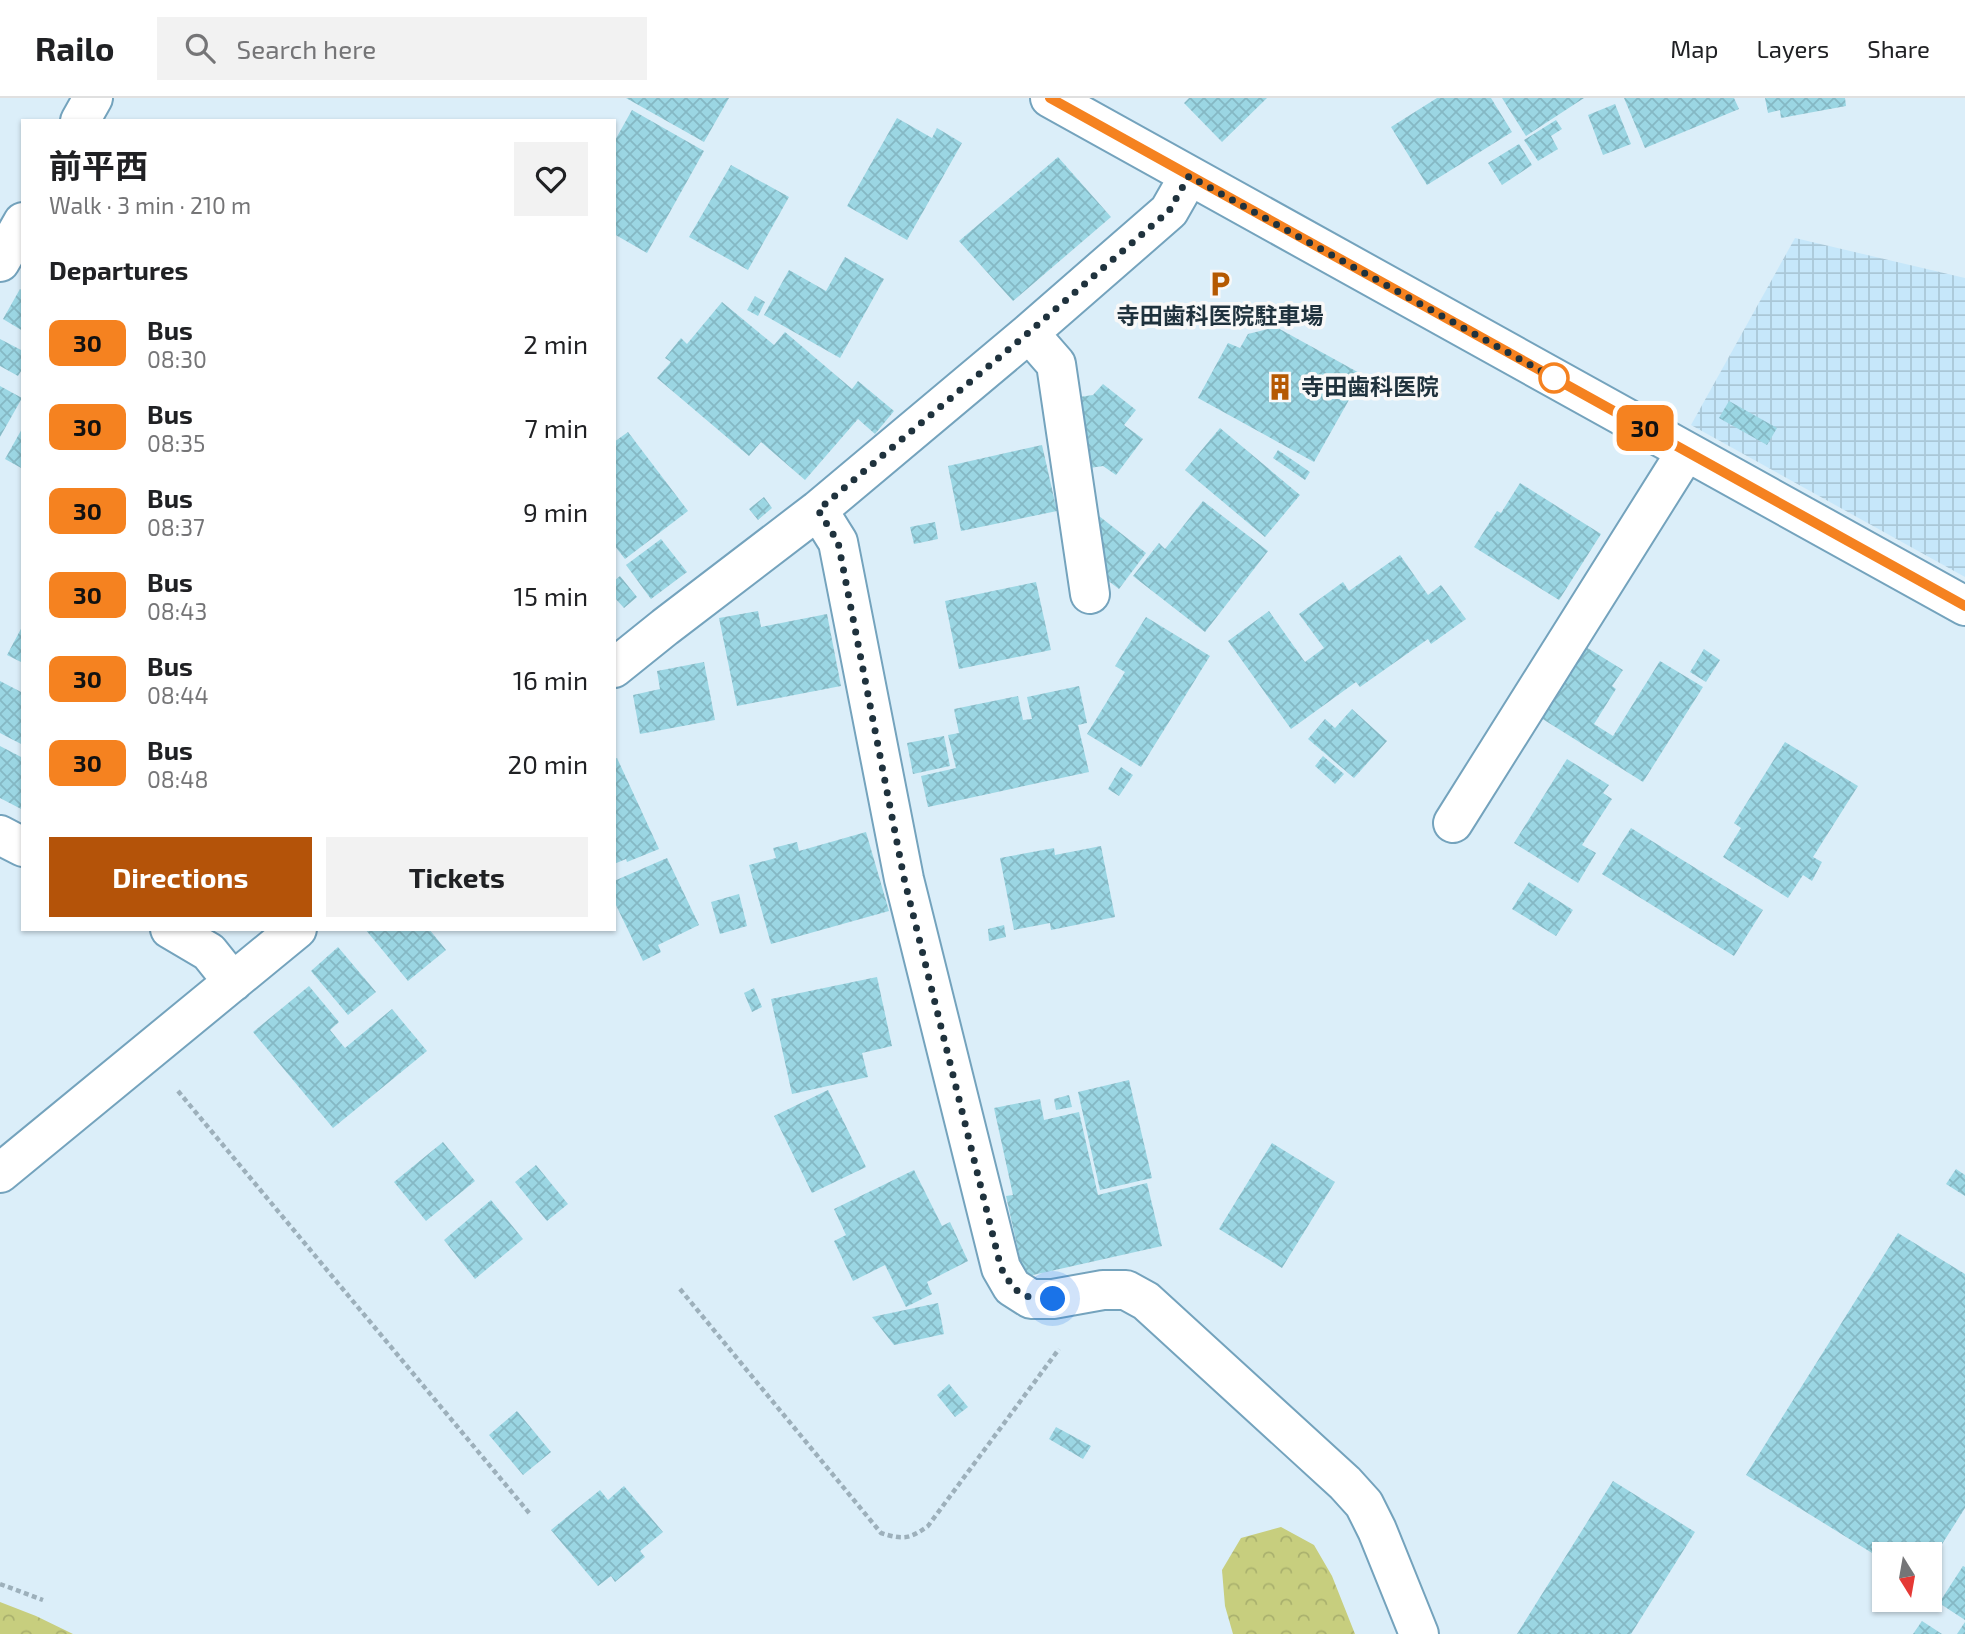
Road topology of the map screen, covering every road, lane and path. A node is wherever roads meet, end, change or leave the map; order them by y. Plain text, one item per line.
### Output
1 (93, 98) edge
2 (1050, 98) edge
3 (81, 119) edge
4 (1189, 176) junction
5 (21, 225) edge
6 (0, 262) edge
7 (1028, 333) junction
8 (1686, 452) junction
9 (818, 510) junction
10 (1090, 594) dead end
11 (1965, 606) edge
12 (616, 666) edge
13 (1453, 823) dead end
14 (0, 835) edge
15 (21, 846) edge
16 (173, 931) edge
17 (295, 931) edge
18 (233, 982) junction
19 (146, 1053) junction
20 (0, 1173) edge
21 (680, 1289) dead end
22 (1063, 1297) junction
23 (530, 1514) dead end
24 (0, 1584) edge
25 (43, 1600) dead end
26 (1419, 1634) edge

1 - 3 street
2 - 4 street
4 - 7 street
4 - 8 street
5 - 6 street
7 - 9 street
7 - 10 street
8 - 11 street
8 - 13 street
9 - 12 street
9 - 22 street
14 - 15 street
16 - 18 street
17 - 18 street
18 - 19 street
19 - 20 street
19 - 23 path
21 - 22 path
22 - 26 street
24 - 25 path

